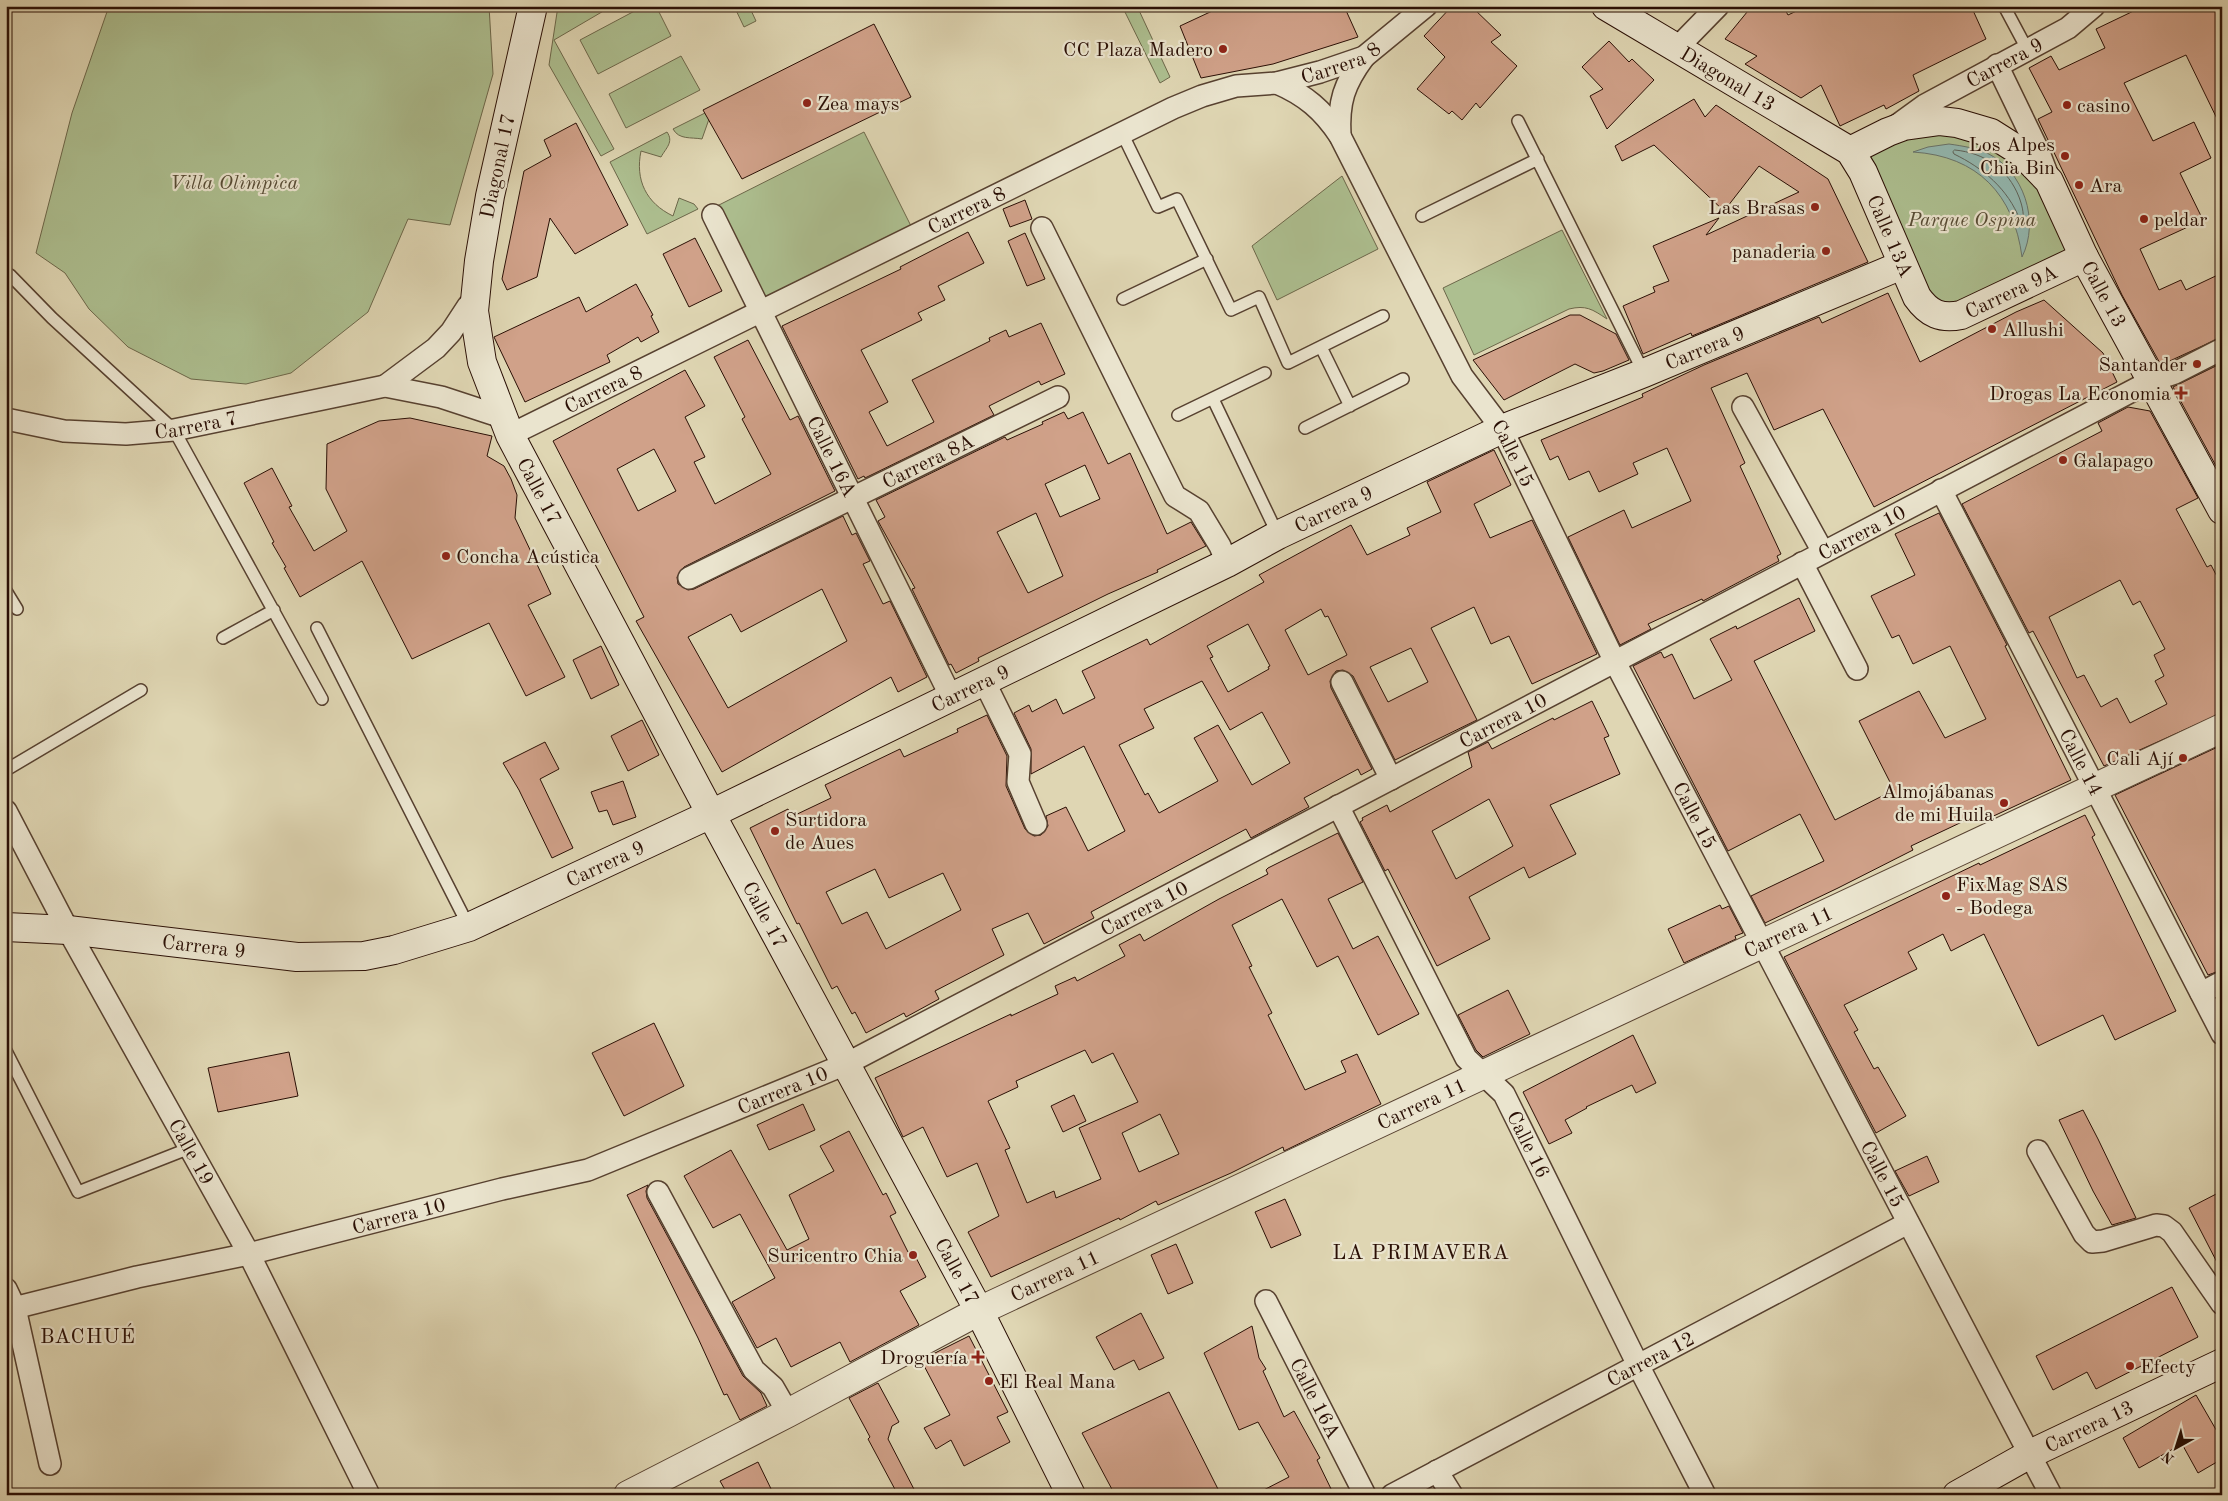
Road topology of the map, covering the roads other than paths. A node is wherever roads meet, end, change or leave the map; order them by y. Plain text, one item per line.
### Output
1 (533, 6) edge
2 (1426, 6) edge
3 (1606, 6) edge
4 (1718, 6) edge
5 (2004, 6) edge
6 (2094, 6) edge
7 (1677, 48) junction
8 (2027, 49) junction
9 (1364, 56) junction
10 (1997, 65) junction
11 (1277, 83) junction
12 (1518, 121) dead end
13 (1888, 132) junction
14 (1122, 133) junction
15 (1340, 136) junction
16 (1850, 151) junction
17 (1538, 159) junction
18 (2049, 181) junction
19 (713, 215) dead end
20 (1422, 216) dead end
21 (1042, 228) dead end
22 (2084, 257) junction
23 (1207, 259) junction
24 (1902, 265) junction
25 (10, 276) dead end
26 (1123, 299) dead end
27 (760, 310) junction
28 (1383, 316) dead end
29 (1936, 316) joint
30 (472, 317) junction
31 (1321, 347) junction
32 (2222, 350) edge
33 (1265, 373) dead end
34 (1644, 373) junction
35 (1403, 380) dead end
36 (2151, 381) junction
37 (385, 386) junction
38 (1058, 397) dead end
39 (1213, 399) junction
40 (1350, 406) junction
41 (1743, 408) dead end
42 (1178, 415) dead end
43 (6, 419) edge
44 (506, 426) junction
45 (1304, 428) dead end
46 (1502, 429) junction
47 (174, 430) junction
48 (1941, 490) junction
49 (852, 497) junction
50 (2222, 510) edge
51 (1278, 535) junction
52 (1824, 552) junction
53 (1227, 563) junction
54 (1802, 563) junction
55 (689, 578) dead end
56 (6, 591) edge
57 (17, 609) dead end
58 (274, 610) junction
59 (317, 628) dead end
60 (223, 638) dead end
61 (1615, 662) junction
62 (1857, 669) dead end
63 (984, 682) junction
64 (1342, 682) dead end
65 (142, 690) dead end
66 (951, 697) junction
67 (322, 699) dead end
68 (2222, 728) edge
69 (6, 770) edge
70 (1391, 778) junction
71 (2095, 788) junction
72 (1338, 806) junction
73 (711, 814) junction
74 (9, 823) edge
75 (1036, 824) dead end
76 (469, 926) junction
77 (6, 927) edge
78 (68, 930) junction
79 (1763, 944) junction
80 (2222, 982) edge
81 (2201, 993) junction
82 (2222, 1034) edge
83 (6, 1051) edge
84 (846, 1064) junction
85 (1485, 1074) junction
86 (190, 1148) junction
87 (2038, 1151) dead end
88 (658, 1192) dead end
89 (1908, 1223) junction
90 (249, 1254) junction
91 (6, 1289) edge
92 (1266, 1301) dead end
93 (2222, 1304) edge
94 (11, 1309) edge
95 (979, 1311) junction
96 (2222, 1363) edge
97 (1638, 1365) junction
98 (788, 1413) junction
99 (2030, 1454) junction
100 (50, 1464) dead end
101 (1437, 1471) junction
102 (368, 1495) edge
103 (628, 1495) edge
104 (1071, 1495) edge
105 (1365, 1495) edge
106 (1392, 1495) edge
107 (1452, 1495) edge
108 (1705, 1495) edge
109 (1957, 1495) edge
110 (2051, 1495) edge

1 - 30 main road, Diagonal 17
2 - 9 street, Carrera 8
3 - 7 main road, Diagonal 13
4 - 7 street
5 - 8 lane
6 - 8 street, Carrera 9
7 - 16 main road, Diagonal 13
8 - 10 street, Carrera 9
9 - 11 street, Carrera 8
9 - 15 street, Calle 15
10 - 13 street, Carrera 9
10 - 18 street, Calle 13
11 - 14 street, Carrera 8
11 - 15 street, Calle 15
12 - 17 lane
13 - 16 main road, Calle 13
13 - 18 main road, Calle 13
14 - 23 lane
14 - 27 street, Carrera 8
15 - 46 street, Calle 15
16 - 24 main road, Calle 13A
17 - 20 lane
17 - 34 lane
18 - 22 main road, Calle 13
19 - 27 street, Calle 16A
21 - 53 street
22 - 29 main road, Carrera 9A
22 - 36 main road, Calle 13
23 - 26 lane
23 - 31 lane
24 - 29 main road, Calle 13A
24 - 34 main road, Carrera 9
25 - 47 lane
27 - 44 street, Carrera 8
27 - 49 street, Calle 16A
28 - 31 lane
30 - 37 street, Carrera 7
30 - 44 main road, Calle 17
31 - 40 lane
32 - 36 street, Carrera 10
33 - 39 lane
34 - 46 main road, Carrera 9
35 - 40 lane
36 - 48 street, Carrera 10
36 - 50 main road, Calle 13
37 - 44 street, Carrera 7
37 - 47 street, Carrera 7
38 - 49 street, Carrera 8A
39 - 42 lane
39 - 51 lane
40 - 45 lane
41 - 52 street
43 - 47 street, Carrera 7
44 - 73 main road, Calle 17
46 - 51 main road, Carrera 9
46 - 61 street, Calle 15
47 - 58 lane
48 - 52 street, Carrera 10
48 - 71 street, Calle 14
49 - 55 street, Carrera 8A
49 - 66 street, Calle 16A
51 - 53 main road, Carrera 9
52 - 54 street, Carrera 10
53 - 63 main road, Carrera 9
54 - 61 street, Carrera 10
54 - 62 street
56 - 57 lane
58 - 60 lane
58 - 67 lane
59 - 76 lane
61 - 70 street, Carrera 10
61 - 79 street, Calle 15
63 - 66 main road, Carrera 9
63 - 75 street
64 - 70 street
65 - 69 lane
66 - 73 main road, Carrera 9
68 - 71 main road, Carrera 11
70 - 72 street, Carrera 10
71 - 79 main road, Carrera 11
71 - 81 street, Calle 14
72 - 84 street, Carrera 10
72 - 85 street, Calle 16
73 - 76 main road, Carrera 9
73 - 84 main road, Calle 17
74 - 78 street, Calle 19
76 - 78 main road, Carrera 9
77 - 78 main road, Carrera 9
78 - 86 street, Calle 19
79 - 85 main road, Carrera 11
79 - 89 street, Calle 15
80 - 81 street
81 - 82 street, Calle 14
83 - 86 lane
84 - 90 street, Carrera 10
84 - 95 main road, Calle 17
85 - 95 main road, Carrera 11
85 - 97 street, Calle 16
86 - 90 street, Calle 19
87 - 93 street
88 - 98 street
89 - 97 street, Carrera 12
89 - 99 street, Calle 15
90 - 94 street, Carrera 10
90 - 102 street, Calle 19
91 - 94 street
92 - 105 street, Calle 16A
94 - 100 street
95 - 98 main road, Carrera 11
95 - 104 main road, Calle 17
96 - 99 main road, Carrera 13
97 - 101 street, Carrera 12
97 - 108 street, Calle 16
98 - 103 main road, Carrera 11
99 - 109 main road, Carrera 13
99 - 110 street, Calle 15
101 - 106 street, Carrera 12
101 - 107 street

